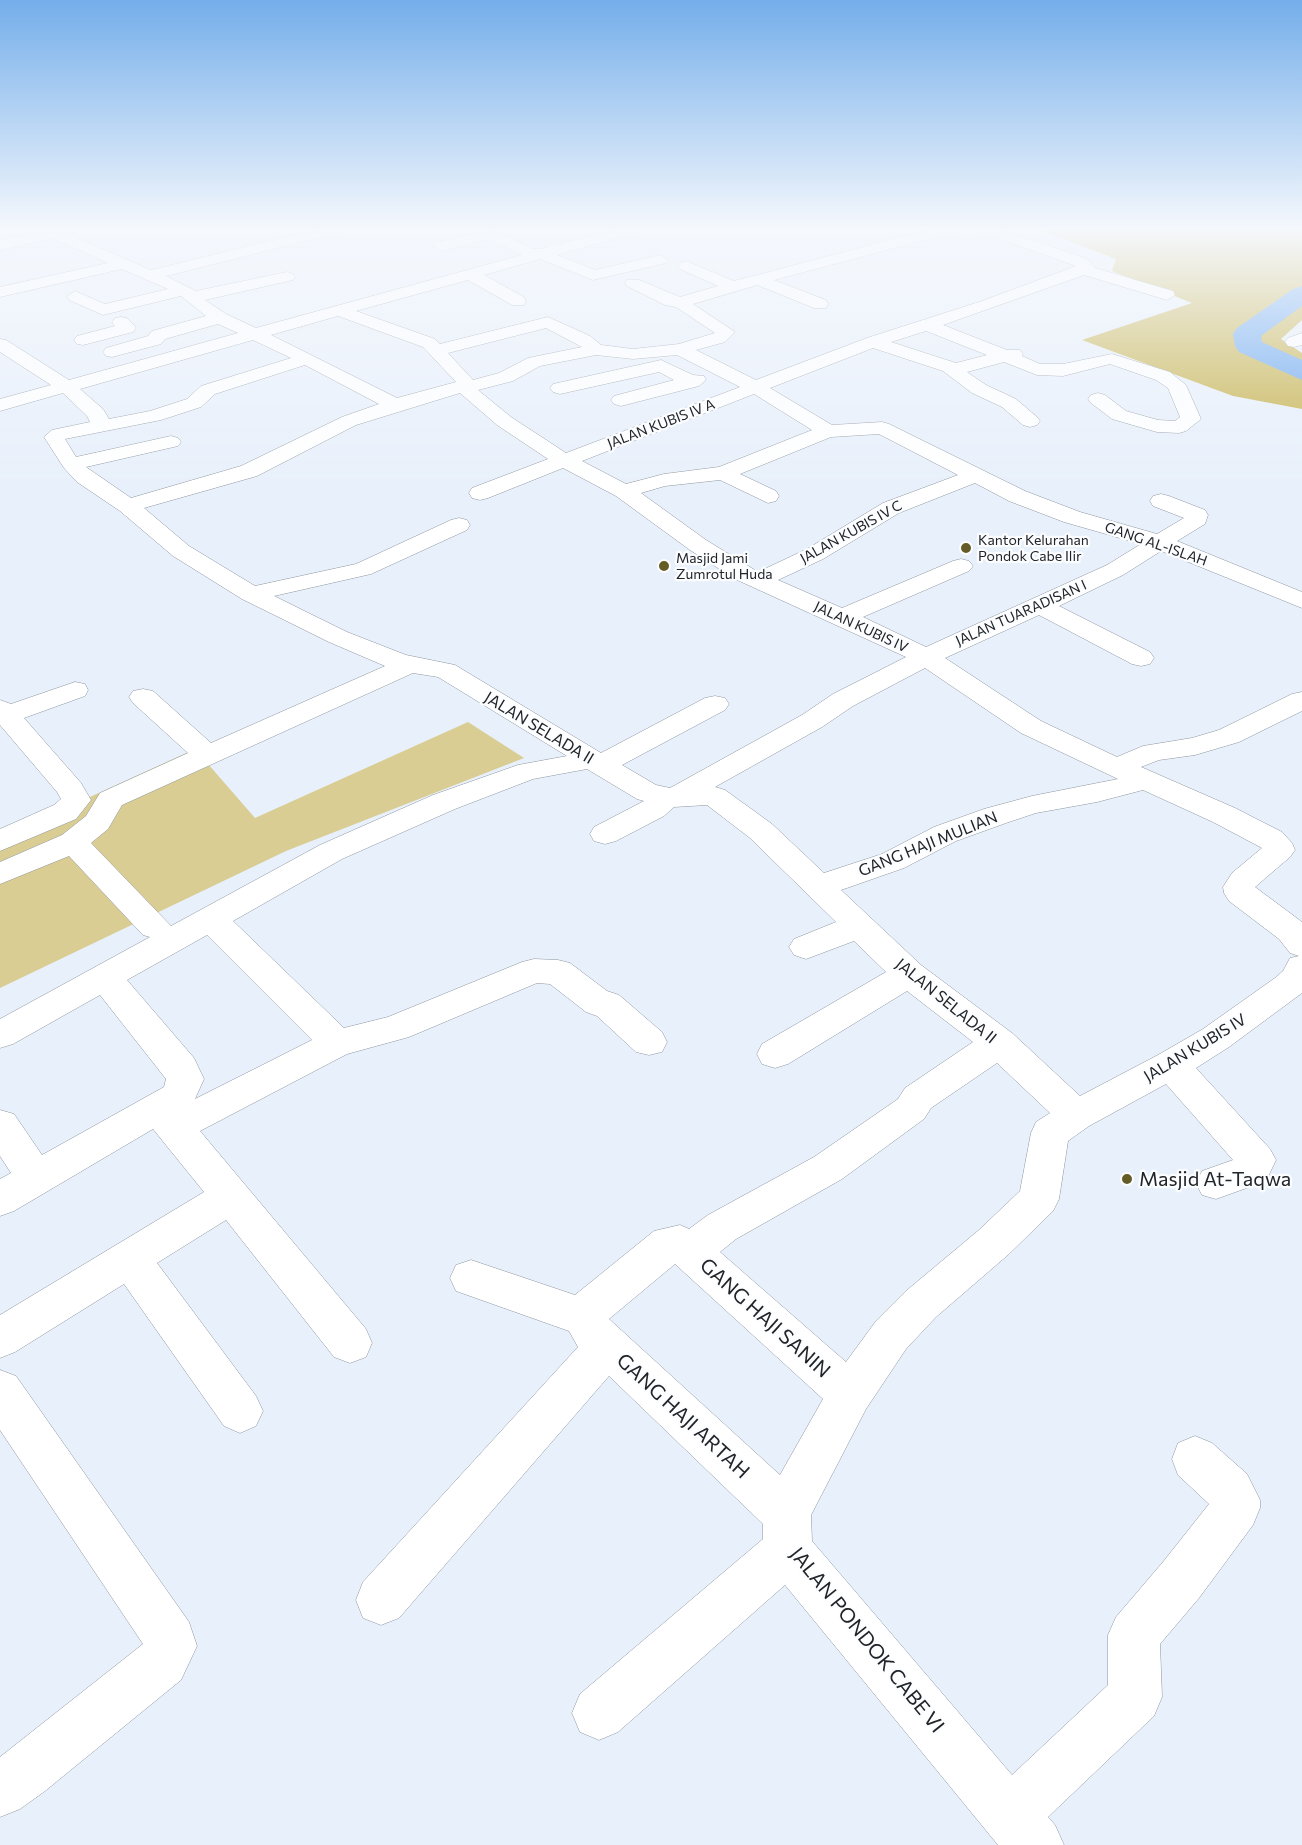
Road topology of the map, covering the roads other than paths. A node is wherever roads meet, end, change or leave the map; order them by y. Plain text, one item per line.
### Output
1 (110, 315) edge
2 (216, 315) edge
3 (320, 315) edge
4 (352, 315) edge
5 (696, 315) edge
6 (956, 315) edge
7 (220, 318) junction
8 (928, 325) junction
9 (255, 335) junction
10 (83, 340) dead end
11 (873, 342) junction
12 (0, 344) edge
13 (680, 349) junction
14 (437, 350) junction
15 (596, 350) junction
16 (1033, 350) dead end
17 (111, 352) dead end
18 (1006, 356) junction
19 (307, 359) junction
20 (951, 369) junction
21 (724, 371) junction
22 (692, 382) junction
23 (467, 386) junction
24 (67, 387) junction
25 (560, 388) dead end
26 (757, 388) junction
27 (1098, 399) dead end
28 (621, 400) dead end
29 (0, 405) edge
30 (395, 405) junction
31 (1030, 421) dead end
32 (102, 426) junction
33 (828, 431) junction
34 (171, 442) dead end
35 (565, 461) junction
36 (70, 464) junction
37 (723, 473) junction
38 (976, 475) junction
39 (624, 491) junction
40 (480, 493) dead end
41 (768, 495) dead end
42 (1161, 501) dead end
43 (128, 506) junction
44 (459, 525) dead end
45 (1159, 542) junction
46 (961, 566) dead end
47 (758, 581) junction
48 (250, 594) junction
49 (1302, 601) edge
50 (1041, 606) junction
51 (843, 617) junction
52 (926, 657) junction
53 (1141, 658) dead end
54 (410, 664) junction
55 (75, 690) dead end
56 (143, 697) dead end
57 (1300, 703) edge
58 (715, 704) dead end
59 (2, 710) edge
60 (207, 755) junction
61 (595, 762) junction
62 (1130, 774) junction
63 (671, 797) junction
64 (604, 834) dead end
65 (0, 841) edge
66 (73, 842) junction
67 (0, 874) edge
68 (819, 886) junction
69 (209, 922) junction
70 (859, 926) junction
71 (155, 927) dead end
72 (1302, 945) edge
73 (806, 946) dead end
74 (1302, 967) edge
75 (909, 974) junction
76 (105, 977) junction
77 (0, 1035) edge
78 (649, 1042) dead end
79 (337, 1043) junction
80 (999, 1043) junction
81 (775, 1054) dead end
82 (1170, 1065) junction
83 (1076, 1115) junction
84 (166, 1117) junction
85 (0, 1125) edge
86 (36, 1178) junction
87 (1216, 1183) dead end
88 (229, 1197) junction
89 (0, 1199) edge
90 (685, 1247) junction
91 (130, 1259) junction
92 (471, 1278) dead end
93 (595, 1330) junction
94 (0, 1338) edge
95 (351, 1343) dead end
96 (0, 1390) edge
97 (850, 1394) junction
98 (240, 1411) dead end
99 (1195, 1459) dead end
100 (788, 1532) junction
101 (381, 1600) dead end
102 (599, 1713) dead end
103 (0, 1789) edge
104 (1023, 1830) edge

1 - 10 street
2 - 7 street
3 - 9 street
4 - 14 street, JALAN KUBIS IV
5 - 13 street
6 - 8 street, JALAN KUBIS IV A
7 - 9 street
7 - 17 street
8 - 11 street, JALAN KUBIS IV A
8 - 18 street
9 - 19 street
9 - 24 street
11 - 20 street
11 - 26 street, JALAN KUBIS IV A
12 - 24 street
13 - 15 street
13 - 21 street
14 - 15 street
14 - 23 street, JALAN KUBIS IV
15 - 23 street
16 - 18 street
18 - 20 street
18 - 27 street
19 - 30 street
19 - 32 street
20 - 31 street
21 - 22 street
21 - 26 street
22 - 25 street
22 - 28 street
23 - 30 street
23 - 35 street, JALAN KUBIS IV
24 - 29 street
24 - 32 street
26 - 33 street
26 - 35 street, JALAN KUBIS IV A
30 - 43 street
32 - 36 street, JALAN SELADA II
33 - 37 street, GANG AL-ISLAH
33 - 38 street, GANG AL-ISLAH
34 - 36 street
35 - 39 street, JALAN KUBIS IV
35 - 40 street, JALAN KUBIS IV A
36 - 43 street, JALAN SELADA II
37 - 39 street, GANG AL-ISLAH
37 - 41 street
38 - 45 street, GANG AL-ISLAH
38 - 47 street, JALAN KUBIS IV C
39 - 47 street, JALAN KUBIS IV
42 - 45 street, JALAN TUARADISAN I
43 - 48 street, JALAN SELADA II
44 - 48 street
45 - 49 street, GANG AL-ISLAH
45 - 50 street, JALAN TUARADISAN I
46 - 51 street
47 - 51 street, JALAN KUBIS IV
48 - 54 street, JALAN SELADA II
50 - 52 street, JALAN TUARADISAN I
50 - 53 street
51 - 52 street, JALAN KUBIS IV
52 - 62 street, JALAN KUBIS IV
52 - 63 street, JALAN TUARADISAN I
54 - 60 street
54 - 61 street, JALAN SELADA II
55 - 59 street
56 - 60 street
57 - 62 street
58 - 61 street
59 - 65 street
60 - 66 street
61 - 63 street, JALAN SELADA II
61 - 69 street
62 - 68 street, GANG HAJI MULIAN
62 - 72 street, JALAN KUBIS IV
63 - 64 street, JALAN TUARADISAN I
63 - 68 street, JALAN SELADA II
66 - 67 street
66 - 71 street
68 - 70 street, JALAN SELADA II
69 - 76 street
69 - 79 street
70 - 73 street
70 - 75 street, JALAN SELADA II
74 - 82 street, JALAN KUBIS IV
75 - 80 street, JALAN SELADA II
75 - 81 street
76 - 77 street
76 - 84 street
78 - 79 street
79 - 84 street
80 - 83 street, JALAN SELADA II
80 - 90 street
82 - 83 street, JALAN KUBIS IV
82 - 87 street
83 - 97 street
84 - 86 street
84 - 88 street
85 - 86 street
86 - 89 street
88 - 91 street
88 - 95 street
90 - 93 street
90 - 97 street, GANG HAJI SANIN
91 - 94 street
91 - 98 street
92 - 93 street
93 - 100 street, GANG HAJI ARTAH
93 - 101 street
96 - 103 street
97 - 100 street
99 - 104 street
100 - 102 street
100 - 104 street, JALAN PONDOK CABE VI

